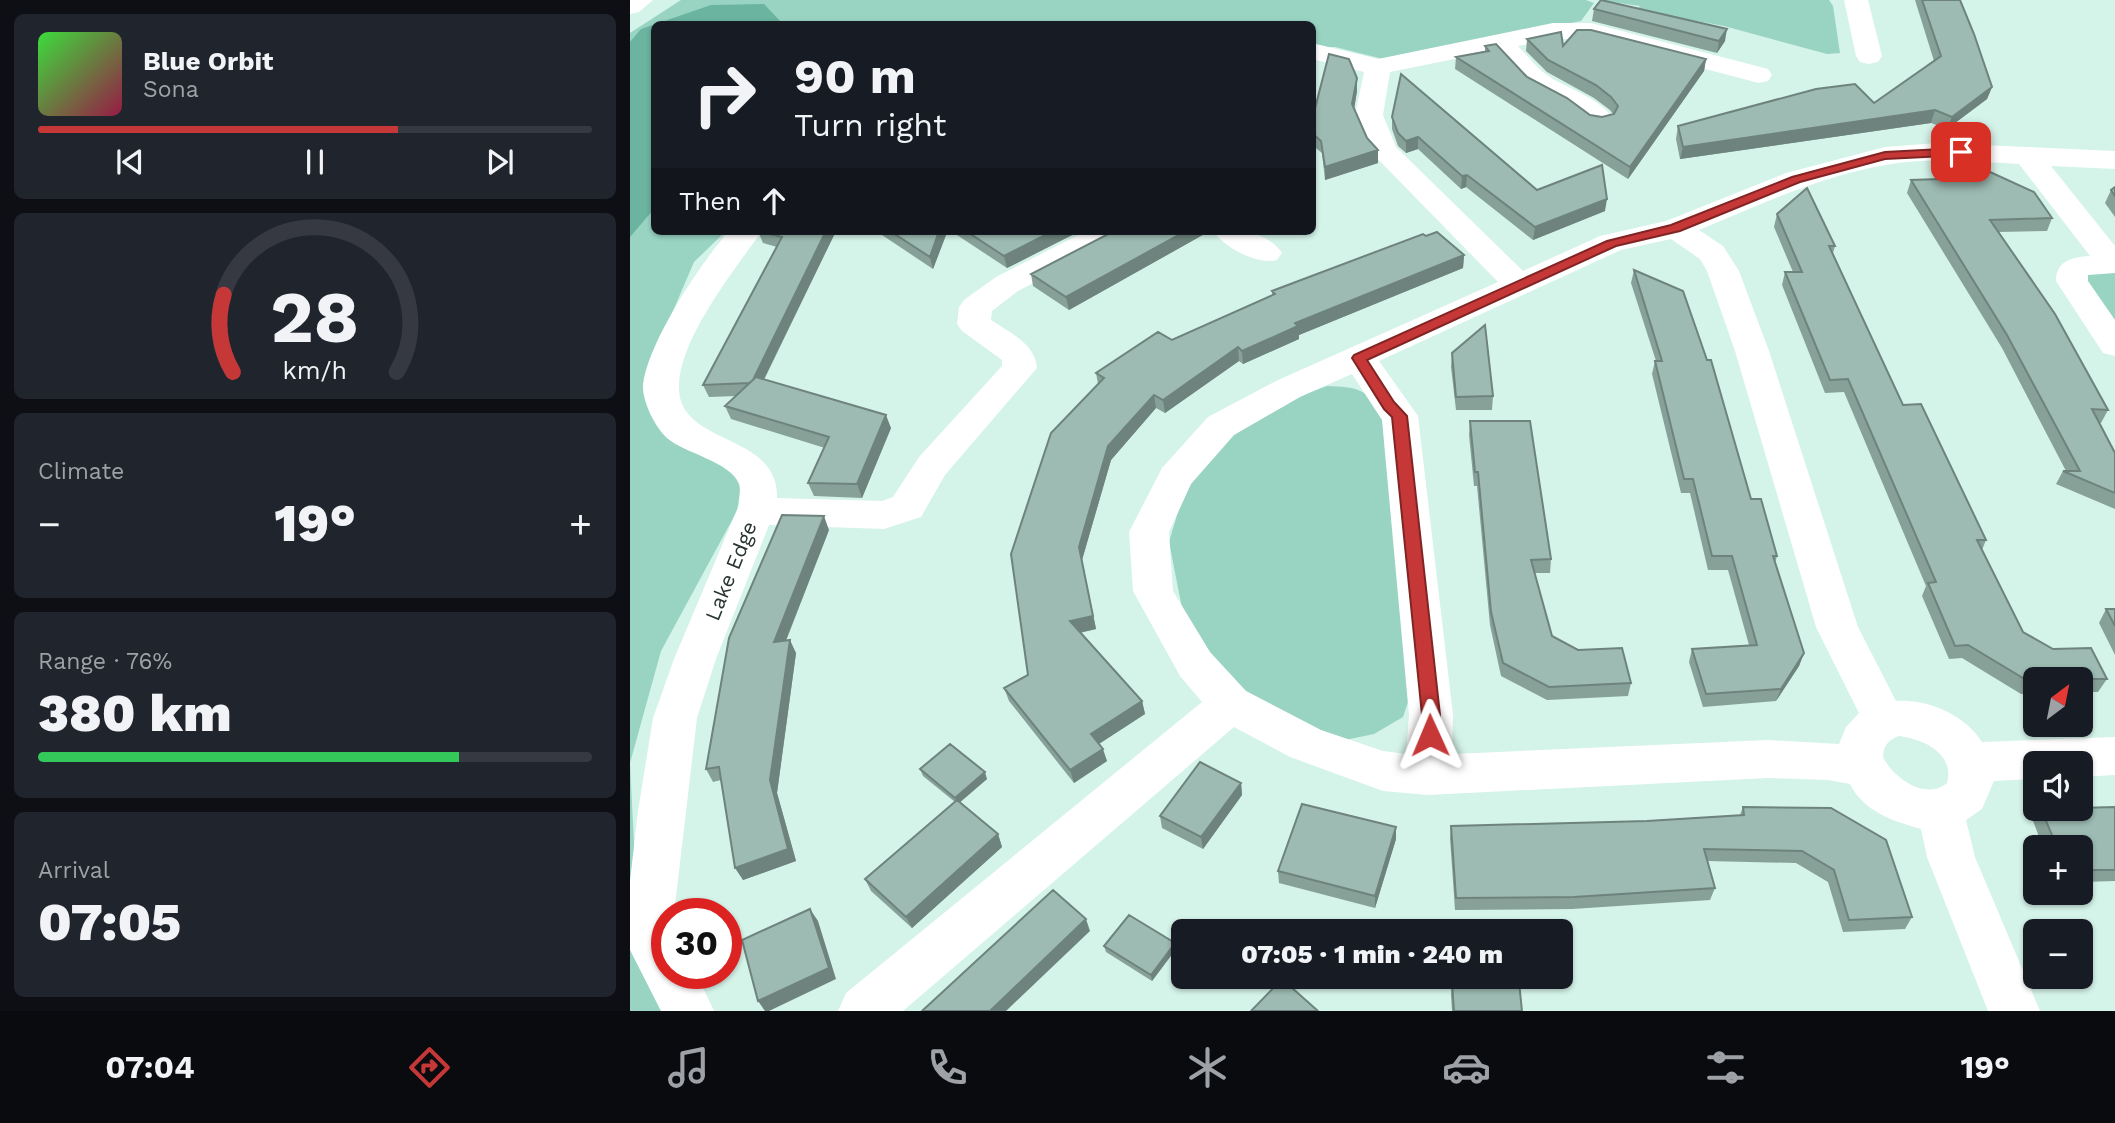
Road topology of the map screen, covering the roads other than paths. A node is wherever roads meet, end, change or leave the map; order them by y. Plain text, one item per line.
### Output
1 (641, 0) edge
2 (1856, 0) edge
3 (630, 7) edge
4 (1499, 41) junction
5 (1316, 52) edge
6 (1870, 56) dead end
7 (1378, 67) junction
8 (1759, 75) dead end
9 (1600, 119) edge
10 (2026, 154) junction
11 (2115, 160) edge
12 (1676, 228) junction
13 (743, 235) edge
14 (1102, 235) edge
15 (1235, 235) edge
16 (1266, 253) dead end
17 (2114, 263) edge
18 (1506, 290) junction
19 (2115, 345) edge
20 (1359, 358) junction
21 (755, 511) junction
22 (1230, 704) junction
23 (1884, 720) junction
24 (2115, 756) edge
25 (1968, 758) junction
26 (1863, 767) junction
27 (1428, 775) junction
28 (1940, 809) junction
29 (652, 898) edge
30 (651, 903) edge
31 (651, 939) edge
32 (677, 989) edge
33 (688, 1011) edge
34 (864, 1011) edge
35 (2014, 1011) edge

1 - 3 street
2 - 6 street
4 - 7 street
4 - 8 street
4 - 9 street
5 - 7 street
7 - 18 street
10 - 11 street
10 - 12 street
10 - 17 street
12 - 18 street
12 - 23 street
13 - 21 street, Lake Edge
14 - 21 street
15 - 16 street
17 - 19 street
18 - 20 street
20 - 22 street
20 - 27 street
21 - 29 street, Lake Edge
22 - 27 street
22 - 34 street
23 - 25 street
23 - 26 street
24 - 25 street
25 - 28 street
26 - 27 street
26 - 28 street
28 - 35 street
30 - 31 street, Lake Edge
32 - 33 street, Lake Edge

